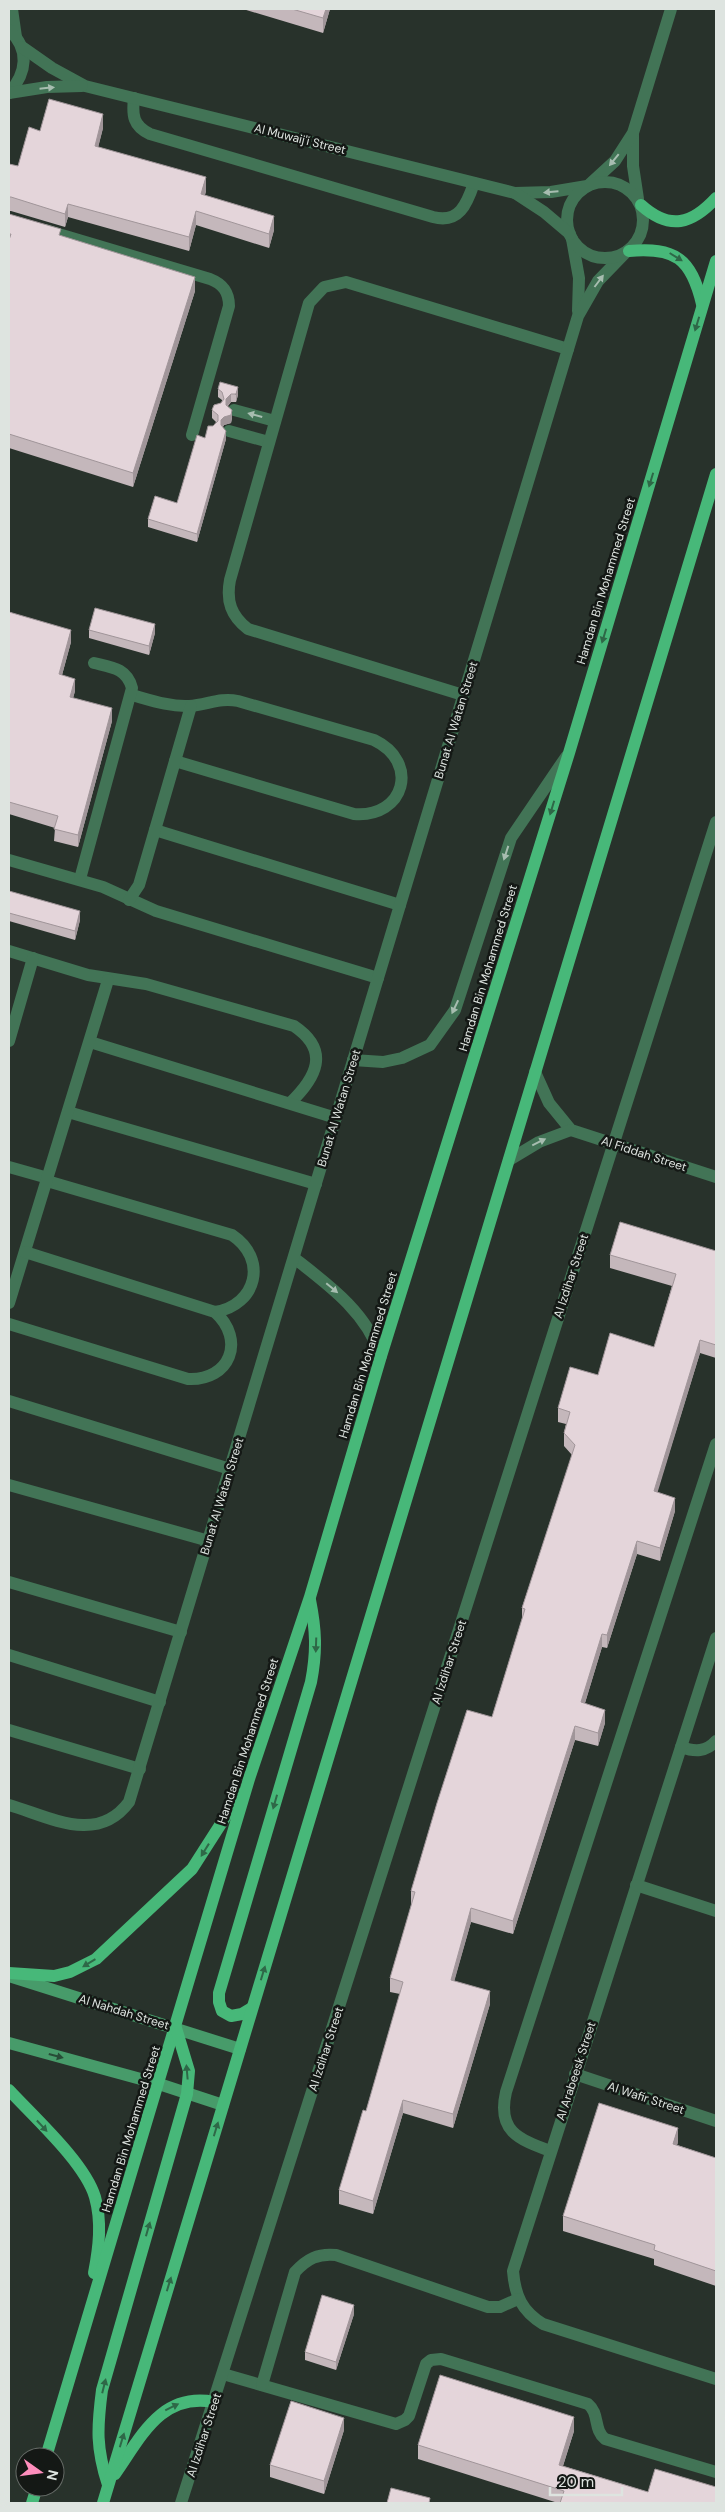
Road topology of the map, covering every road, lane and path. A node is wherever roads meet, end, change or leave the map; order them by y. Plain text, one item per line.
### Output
1 (12, 9) edge
2 (671, 9) edge
3 (16, 38) edge
4 (85, 86) junction
5 (9, 93) edge
6 (134, 98) junction
7 (633, 133) junction
8 (474, 183) junction
9 (589, 185) junction
10 (515, 193) junction
11 (716, 198) edge
12 (640, 202) junction
13 (28, 225) edge
14 (571, 237) junction
15 (627, 252) junction
16 (716, 261) edge
17 (703, 305) junction
18 (578, 316) junction
19 (568, 349) junction
20 (202, 401) junction
21 (216, 405) edge
22 (234, 410) edge
23 (275, 421) junction
24 (196, 422) junction
25 (210, 426) edge
26 (228, 431) edge
27 (192, 435) dead end
28 (269, 442) junction
29 (716, 474) edge
30 (94, 663) dead end
31 (132, 695) junction
32 (464, 695) junction
33 (191, 706) junction
34 (569, 753) junction
35 (175, 761) junction
36 (716, 822) edge
37 (155, 830) junction
38 (9, 860) edge
39 (80, 879) junction
40 (129, 900) junction
41 (400, 905) junction
42 (9, 951) edge
43 (33, 958) junction
44 (378, 978) junction
45 (108, 980) junction
46 (10, 1034) edge
47 (90, 1042) junction
48 (353, 1060) junction
49 (535, 1072) junction
50 (290, 1104) junction
51 (68, 1112) junction
52 (336, 1118) junction
53 (571, 1130) junction
54 (613, 1144) junction
55 (509, 1160) junction
56 (9, 1167) edge
57 (716, 1177) edge
58 (47, 1179) junction
59 (316, 1184) junction
60 (25, 1252) junction
61 (294, 1258) junction
62 (9, 1302) edge
63 (215, 1312) junction
64 (9, 1324) edge
65 (381, 1356) junction
66 (9, 1401) edge
67 (716, 1444) edge
68 (230, 1469) junction
69 (9, 1485) edge
70 (209, 1541) junction
71 (9, 1582) edge
72 (310, 1597) junction
73 (181, 1632) junction
74 (716, 1638) edge
75 (9, 1655) edge
76 (160, 1702) junction
77 (9, 1730) edge
78 (716, 1741) edge
79 (681, 1747) junction
80 (140, 1769) junction
81 (249, 1779) junction
82 (9, 1805) edge
83 (636, 1885) junction
84 (716, 1911) edge
85 (9, 1975) edge
86 (252, 2008) junction
87 (176, 2028) junction
88 (9, 2043) edge
89 (240, 2049) junction
90 (575, 2074) junction
91 (159, 2084) junction
92 (9, 2090) edge
93 (187, 2094) junction
94 (223, 2105) junction
95 (716, 2121) edge
96 (550, 2151) junction
97 (518, 2299) junction
98 (83, 2334) junction
99 (223, 2374) junction
100 (716, 2379) edge
101 (262, 2385) junction
102 (214, 2402) junction
103 (49, 2447) edge
104 (716, 2472) edge
105 (108, 2485) junction
106 (103, 2503) edge
107 (181, 2503) edge

1 - 3 street
2 - 7 street
3 - 4 street, Al Muwaij'i Street
3 - 5 street
5 -> 4 street, Al Muwaij'i Street
4 - 6 street, Al Muwaij'i Street
6 - 8 street, Al Muwaij'i Street
6 - 8 street
7 -> 9 street
7 - 12 street
8 - 10 street, Al Muwaij'i Street
9 -> 10 street, Al Muwaij'i Street
9 - 12 street
9 - 14 street
10 - 14 street, Al Muwaij'i Street
11 - 12 main road
12 - 15 street
13 - 20 street
14 - 15 street
14 - 18 street, Bunat Al Watan Street
15 -> 17 main road
18 -> 15 street, Bunat Al Watan Street
16 - 17 main road, Hamdan Bin Mohammed Street
17 -> 34 main road, Hamdan Bin Mohammed Street
18 - 19 street, Bunat Al Watan Street
19 - 23 street
19 - 32 street, Bunat Al Watan Street
20 - 21 street
20 - 24 street
23 -> 22 street
23 - 28 street
24 - 25 street
24 - 27 street
26 - 28 street
28 - 32 street
29 - 49 main road
30 - 31 street
31 - 33 street
31 - 39 street
32 - 41 street, Bunat Al Watan Street
33 - 35 street
33 - 35 street
34 -> 48 street
34 -> 65 main road, Hamdan Bin Mohammed Street
35 - 37 street
36 - 54 street, Al Izdihar Street
37 - 40 street
37 - 41 street
38 - 39 street
39 - 40 street
40 - 44 street
41 - 44 street, Bunat Al Watan Street
42 - 43 street
43 - 45 street
43 - 46 street
44 - 48 street, Bunat Al Watan Street
45 - 47 street
45 - 50 street
47 - 50 street
47 - 51 street
48 - 52 street, Bunat Al Watan Street
49 - 53 street
49 - 55 main road
50 - 52 street
51 - 58 street
51 - 59 street
52 - 59 street, Bunat Al Watan Street
53 - 54 street, Al Fiddah Street
55 -> 53 street
54 - 57 street, Al Fiddah Street
54 - 99 street, Al Izdihar Street
86 -> 55 main road
56 - 58 street
58 - 60 street
58 - 63 street
59 - 61 street, Bunat Al Watan Street
60 - 62 street
60 - 63 street
61 -> 65 street
61 - 68 street, Bunat Al Watan Street
63 - 64 street
65 - 72 main road, Hamdan Bin Mohammed Street
66 - 68 street
67 - 96 street
68 - 70 street, Bunat Al Watan Street
69 - 70 street
70 - 73 street, Bunat Al Watan Street
71 - 73 street
72 - 81 main road, Hamdan Bin Mohammed Street
72 -> 86 main road
73 - 76 street, Bunat Al Watan Street
74 - 79 street, Al Arabeesk Street
75 - 76 street
76 - 80 street, Bunat Al Watan Street
77 - 80 street
78 - 79 street
79 - 83 street, Al Arabeesk Street
80 - 82 street, Bunat Al Watan Street
81 -> 85 main road
81 - 87 main road, Hamdan Bin Mohammed Street
83 - 84 street
83 - 90 street, Al Arabeesk Street
85 - 87 street, Al Nahdah Street
86 - 89 main road
87 - 89 street, Al Nahdah Street
87 - 91 main road, Hamdan Bin Mohammed Street
93 -> 87 main road
88 -> 91 street
89 - 94 main road
90 - 95 street, Al Wafir Street
90 - 96 street, Al Arabeesk Street
91 - 93 street
91 - 98 main road, Hamdan Bin Mohammed Street
92 -> 98 main road
93 - 94 street
105 -> 93 main road
105 -> 94 main road
96 - 97 street, Al Arabeesk Street
97 - 100 street, Al Arabeesk Street
97 - 101 street
98 - 103 main road, Hamdan Bin Mohammed Street
99 - 101 street
99 - 102 street, Al Izdihar Street
101 - 104 street
105 -> 102 main road
102 - 107 street, Al Izdihar Street
105 - 106 main road

